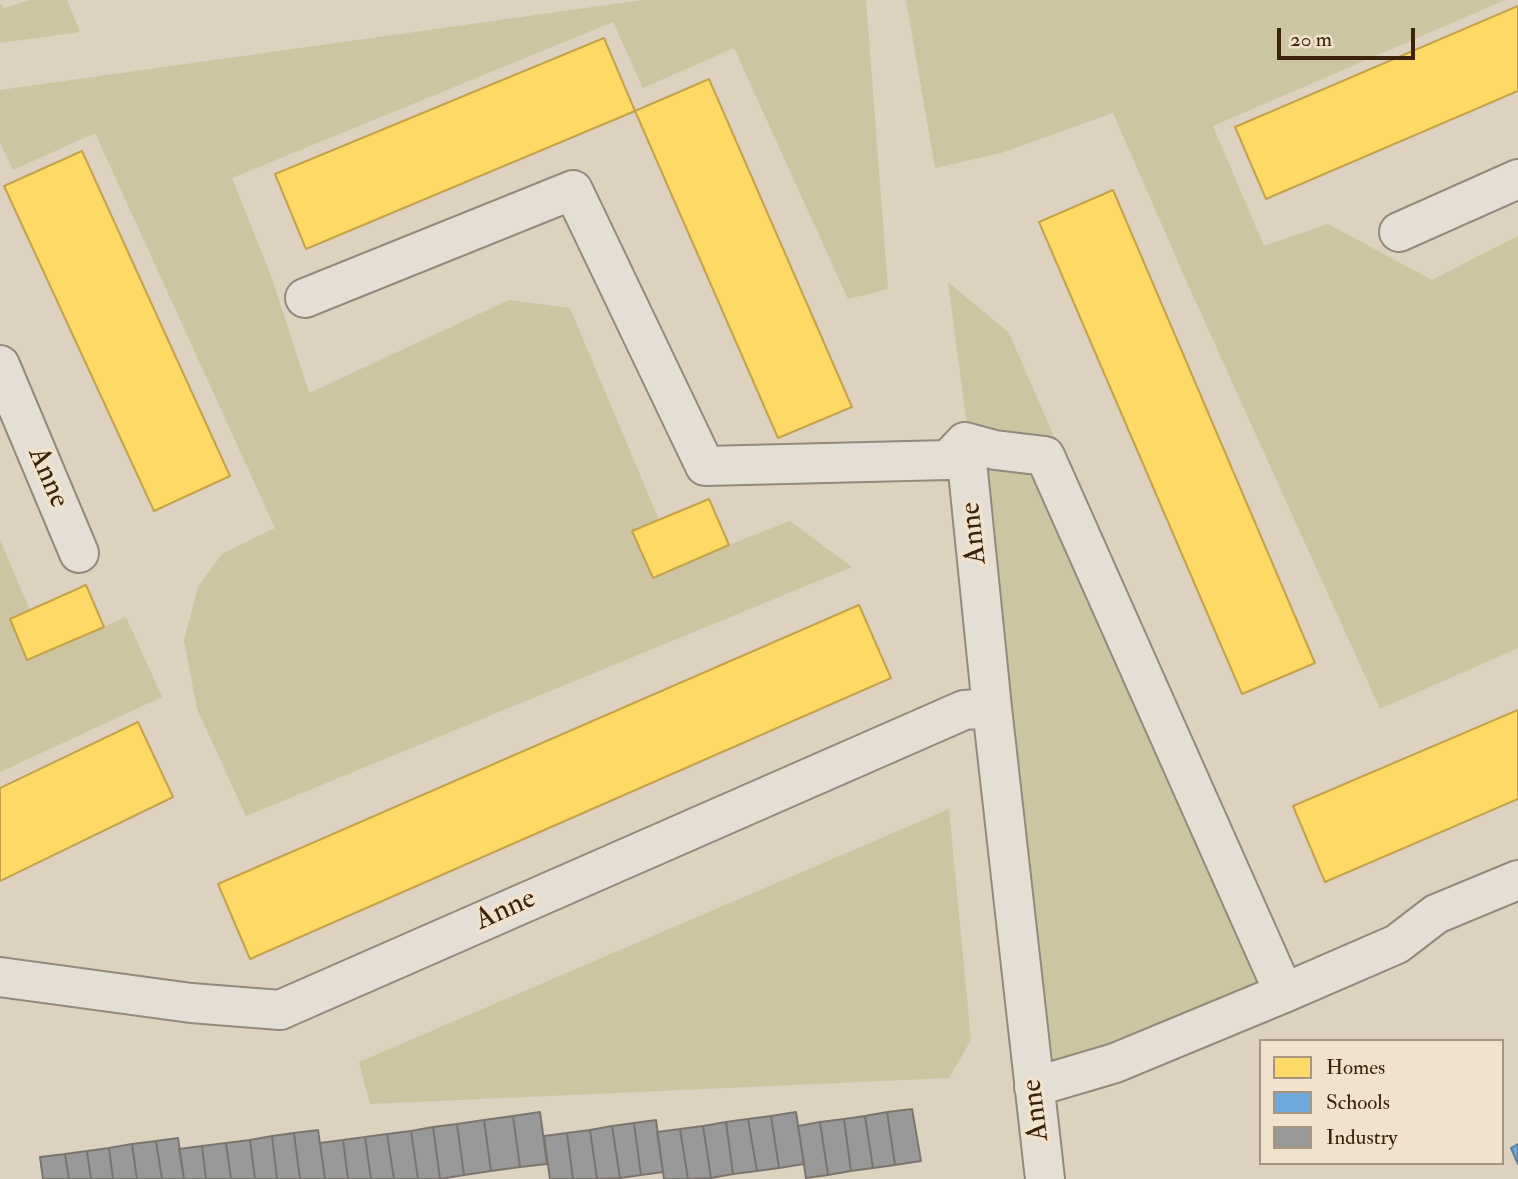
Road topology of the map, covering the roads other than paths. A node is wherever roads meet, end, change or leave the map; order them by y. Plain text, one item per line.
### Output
1 (1518, 179) edge
2 (1399, 232) dead end
3 (304, 298) dead end
4 (0, 365) edge
5 (965, 442) junction
6 (79, 553) dead end
7 (992, 708) junction
8 (1518, 880) edge
9 (0, 977) edge
10 (1284, 993) junction
11 (1034, 1087) junction
12 (1045, 1179) edge

1 - 2 street
3 - 5 street
4 - 6 street, Anne
5 - 7 street, Anne
5 - 10 street
7 - 9 street, Anne
7 - 11 street, Anne
8 - 10 street
10 - 11 street
11 - 12 street, Anne

